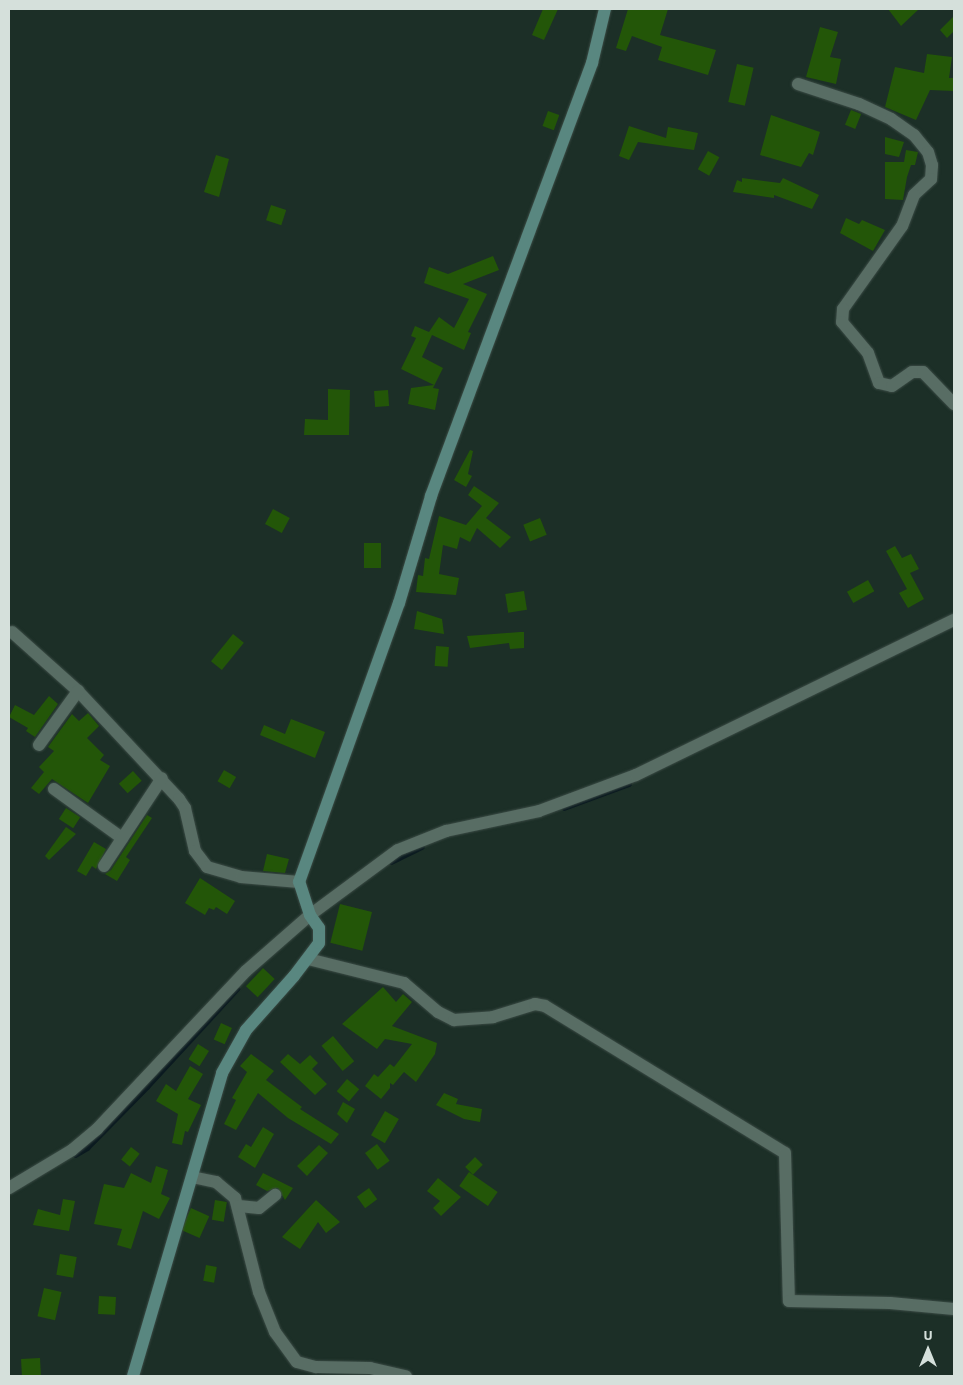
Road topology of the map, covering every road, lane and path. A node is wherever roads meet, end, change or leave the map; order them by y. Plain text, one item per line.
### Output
1 (605, 9) edge
2 (798, 84) dead end
3 (954, 404) edge
4 (954, 620) edge
5 (12, 632) dead end
6 (78, 691) junction
7 (39, 745) dead end
8 (162, 778) junction
9 (54, 789) dead end
10 (122, 838) junction
11 (104, 866) dead end
12 (299, 882) junction
13 (314, 920) junction
14 (308, 959) junction
15 (192, 1177) junction
16 (9, 1188) edge
17 (275, 1195) dead end
18 (239, 1206) junction
19 (954, 1309) edge
20 (133, 1376) edge
21 (406, 1376) edge

1 - 12 main road
2 - 3 street
4 - 13 street
5 - 6 street
6 - 7 street
6 - 8 street
8 - 10 street
8 - 12 street
9 - 10 street
10 - 11 street
12 - 13 main road
13 - 14 main road
13 - 16 street
14 - 15 main road
14 - 19 street
15 - 18 street
15 - 20 main road
17 - 18 street
18 - 21 street

